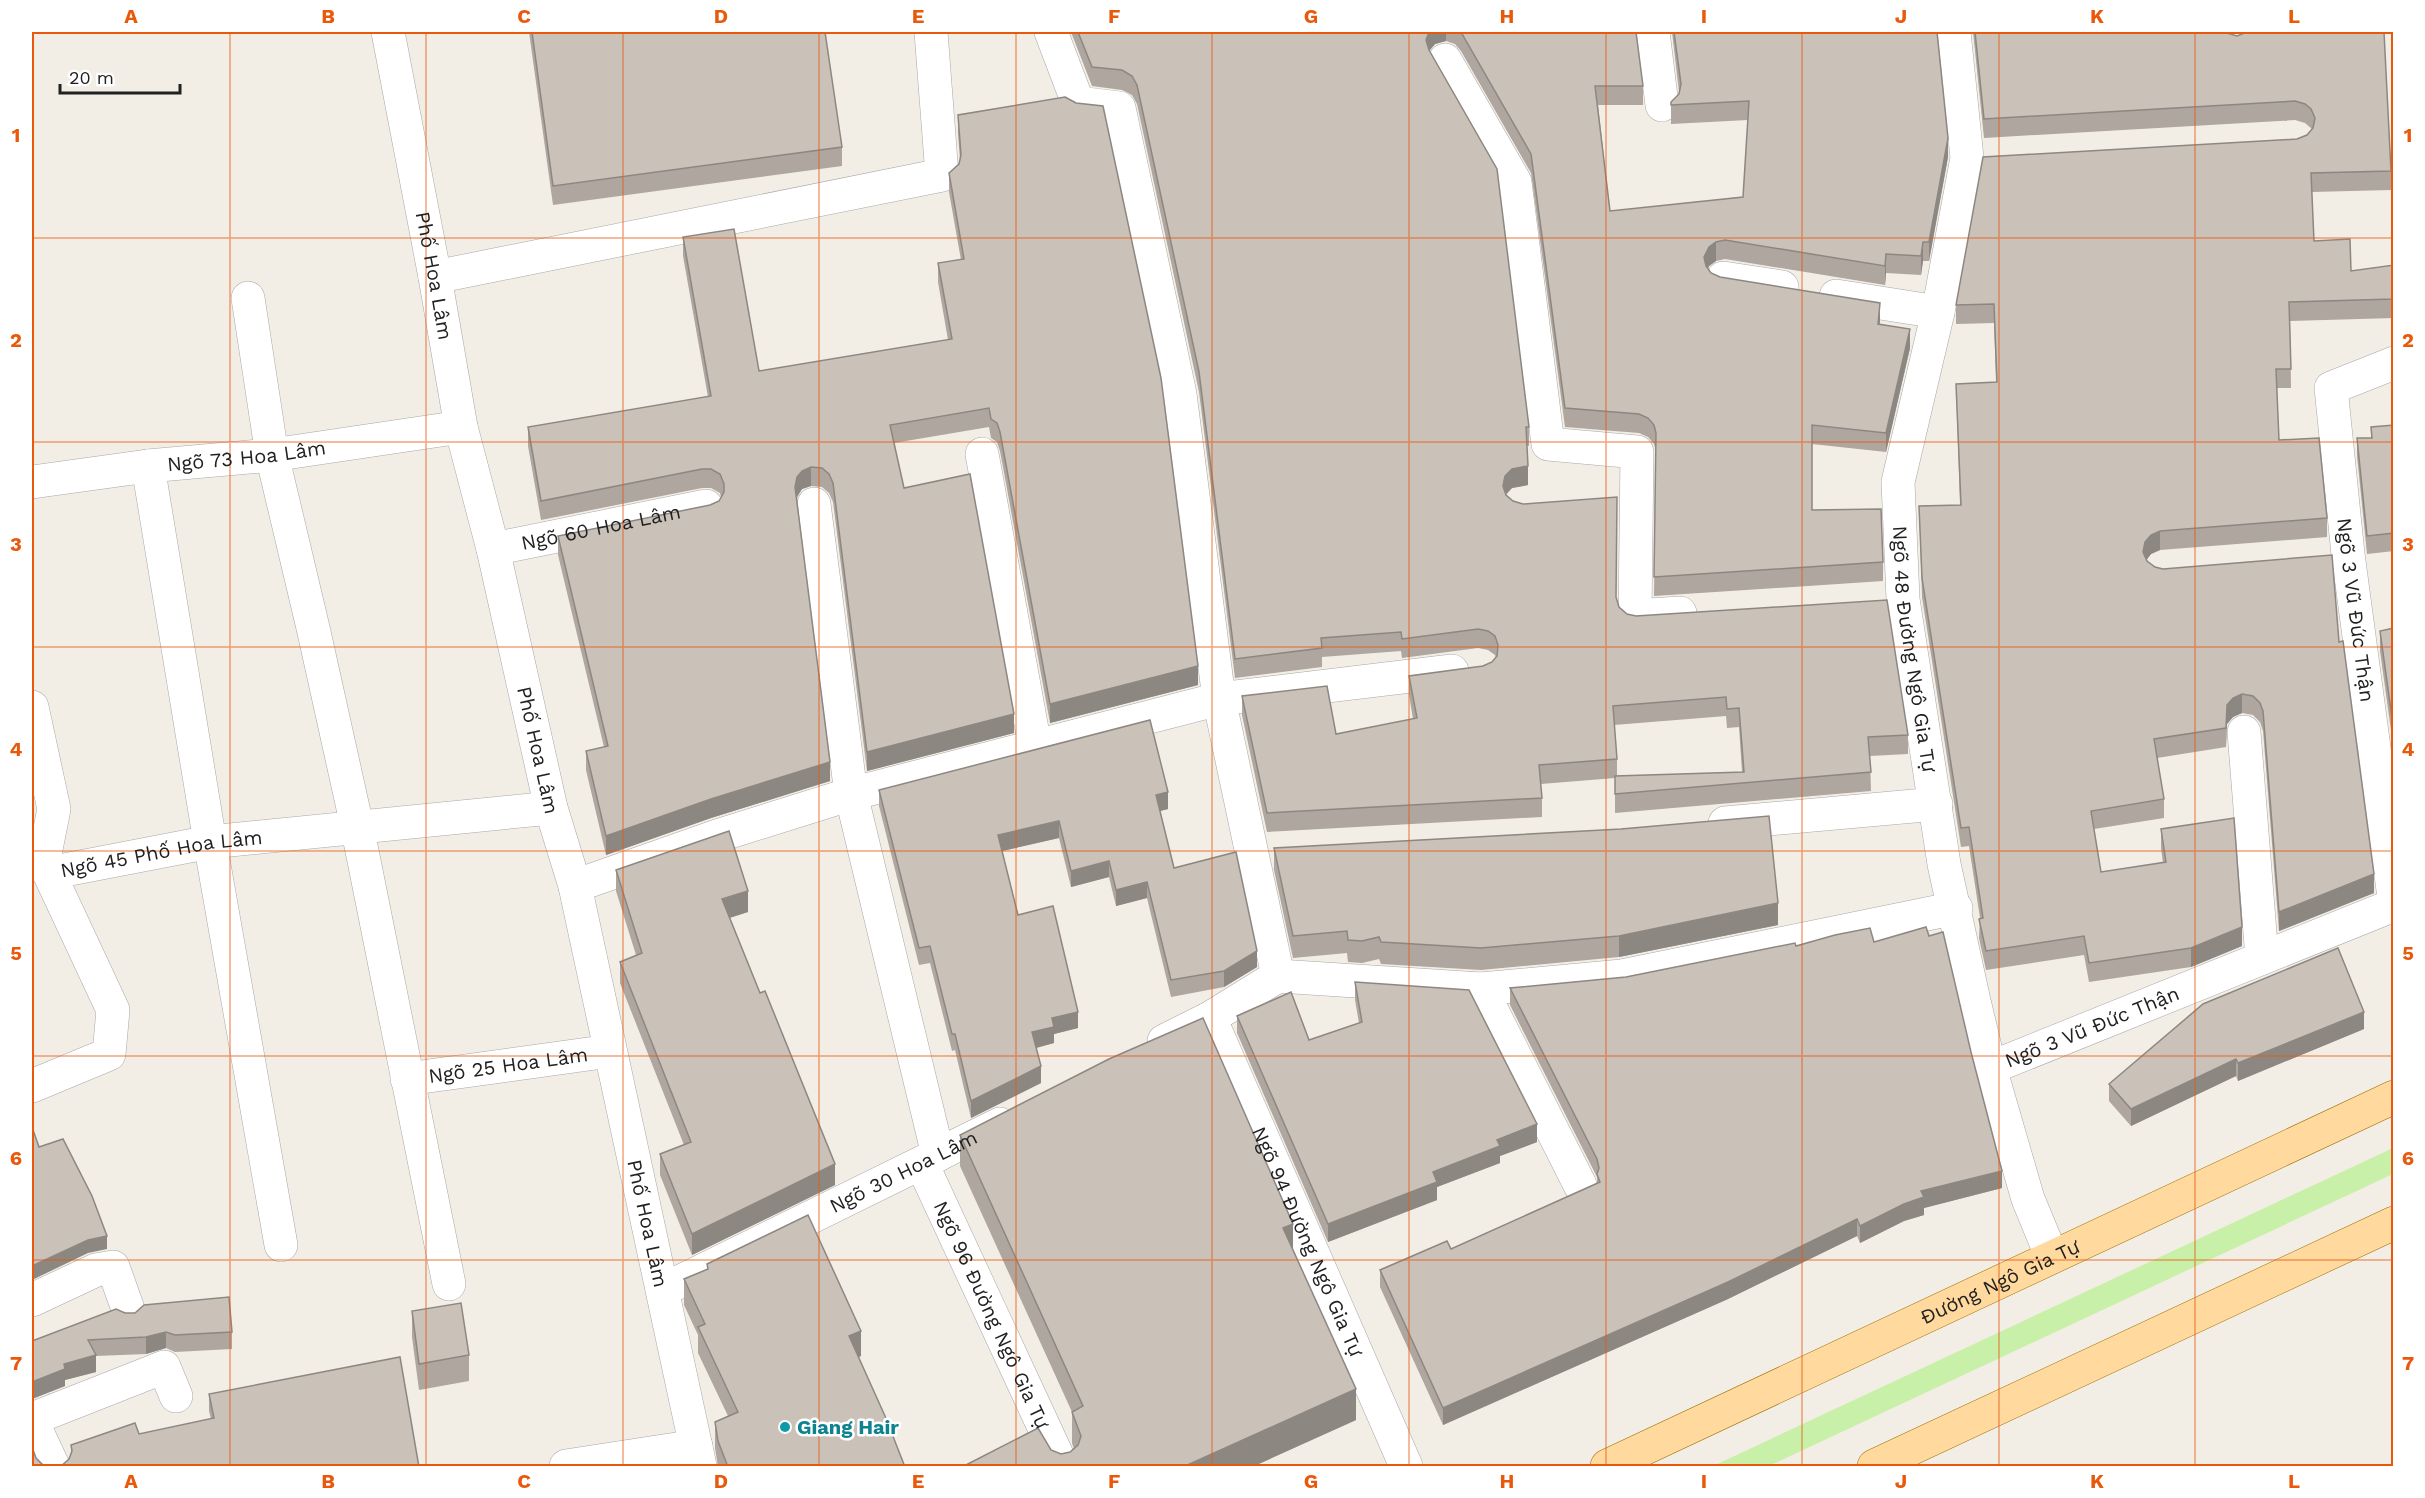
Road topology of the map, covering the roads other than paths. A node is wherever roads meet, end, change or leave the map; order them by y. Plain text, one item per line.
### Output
1 (388, 32) edge
2 (931, 32) edge
3 (1051, 32) edge
4 (1653, 32) edge
5 (1954, 32) edge
6 (1445, 60) dead end
7 (1662, 105) dead end
8 (435, 277) junction
9 (1723, 278) edge
10 (248, 298) dead end
11 (1938, 312) junction
12 (2394, 363) edge
13 (461, 427) junction
14 (982, 454) dead end
15 (272, 455) junction
16 (148, 466) junction
17 (32, 482) edge
18 (1637, 496) junction
19 (1602, 499) edge
20 (814, 504) dead end
21 (706, 506) edge
22 (493, 549) junction
23 (2348, 554) junction
24 (2314, 557) edge
25 (1903, 599) junction
26 (1868, 601) edge
27 (1705, 611) edge
28 (1480, 667) edge
29 (1219, 699) junction
30 (32, 707) edge
31 (2244, 732) dead end
32 (1035, 746) junction
33 (851, 794) junction
34 (1936, 804) junction
35 (551, 808) junction
36 (357, 826) junction
37 (1690, 826) edge
38 (210, 842) junction
39 (1285, 850) edge
40 (1251, 852) junction
41 (42, 855) edge
42 (575, 886) junction
43 (2394, 897) edge
44 (2394, 904) edge
45 (1956, 908) junction
46 (2262, 958) junction
47 (1278, 976) junction
48 (1481, 989) junction
49 (1209, 1018) junction
50 (609, 1051) junction
51 (1136, 1055) edge
52 (1990, 1068) junction
53 (407, 1079) junction
54 (32, 1086) edge
55 (2394, 1097) edge
56 (1022, 1113) edge
57 (930, 1159) junction
58 (1580, 1185) dead end
59 (2394, 1223) edge
60 (281, 1245) dead end
61 (2052, 1257) junction
62 (449, 1284) dead end
63 (663, 1290) junction
64 (32, 1300) edge
65 (129, 1312) edge
66 (176, 1396) dead end
67 (32, 1420) edge
68 (698, 1456) edge
69 (53, 1467) edge
70 (566, 1467) edge
71 (1062, 1467) edge
72 (1406, 1467) edge
73 (1607, 1467) edge
74 (1874, 1467) edge

1 - 8 street, Phố Hoa Lâm
2 - 8 street
3 - 29 street
4 - 7 street
5 - 11 street, Ngõ 48 Đường Ngô Gia Tự
6 - 18 street
8 - 13 street, Phố Hoa Lâm
9 - 11 street
10 - 15 street
11 - 25 street, Ngõ 48 Đường Ngô Gia Tự
12 - 23 street, Ngõ 3 Vũ Đức Thận
13 - 15 street, Ngõ 73 Hoa Lâm
13 - 22 street, Phố Hoa Lâm
14 - 32 street
15 - 16 street, Ngõ 73 Hoa Lâm
15 - 36 street
16 - 17 street, Ngõ 73 Hoa Lâm
16 - 38 street
18 - 19 street
18 - 27 street
20 - 33 street, Ngõ 96 Đường Ngô Gia Tự
21 - 22 street, Ngõ 60 Hoa Lâm
22 - 35 street, Phố Hoa Lâm
23 - 24 street
23 - 43 street, Ngõ 3 Vũ Đức Thận
25 - 26 street
25 - 34 street, Ngõ 48 Đường Ngô Gia Tự
28 - 29 street
29 - 32 street
29 - 40 street
30 - 41 street
31 - 46 street
32 - 33 street
33 - 42 street
33 - 57 street, Ngõ 96 Đường Ngô Gia Tự
34 - 37 street
34 - 45 street, Ngõ 48 Đường Ngô Gia Tự
35 - 36 street, Ngõ 45 Phố Hoa Lâm
35 - 42 street, Phố Hoa Lâm
36 - 38 street, Ngõ 45 Phố Hoa Lâm
36 - 53 street
38 - 41 street, Ngõ 45 Phố Hoa Lâm
38 - 60 street
39 - 40 street
40 - 47 street
41 - 54 street, Ngõ 45 Phố Hoa Lâm
42 - 50 street, Phố Hoa Lâm
44 - 46 street, Ngõ 3 Vũ Đức Thận
45 - 48 street
45 - 52 street, Ngõ 48 Đường Ngô Gia Tự
46 - 52 street, Ngõ 3 Vũ Đức Thận
47 - 48 street
47 - 49 street
48 - 58 street
49 - 51 street
49 - 72 street, Ngõ 94 Đường Ngô Gia Tự
50 - 53 street, Ngõ 25 Hoa Lâm
50 - 63 street, Phố Hoa Lâm
52 - 61 street, Ngõ 48 Đường Ngô Gia Tự
53 - 62 street
55 - 61 main road, Đường Ngô Gia Tự
56 - 57 street, Ngõ 30 Hoa Lâm
57 - 63 street, Ngõ 30 Hoa Lâm
57 - 71 street, Ngõ 96 Đường Ngô Gia Tự
59 - 74 main road
61 - 73 main road, Đường Ngô Gia Tự
63 - 68 street, Phố Hoa Lâm
64 - 65 street
66 - 67 street
67 - 69 street
68 - 70 street

